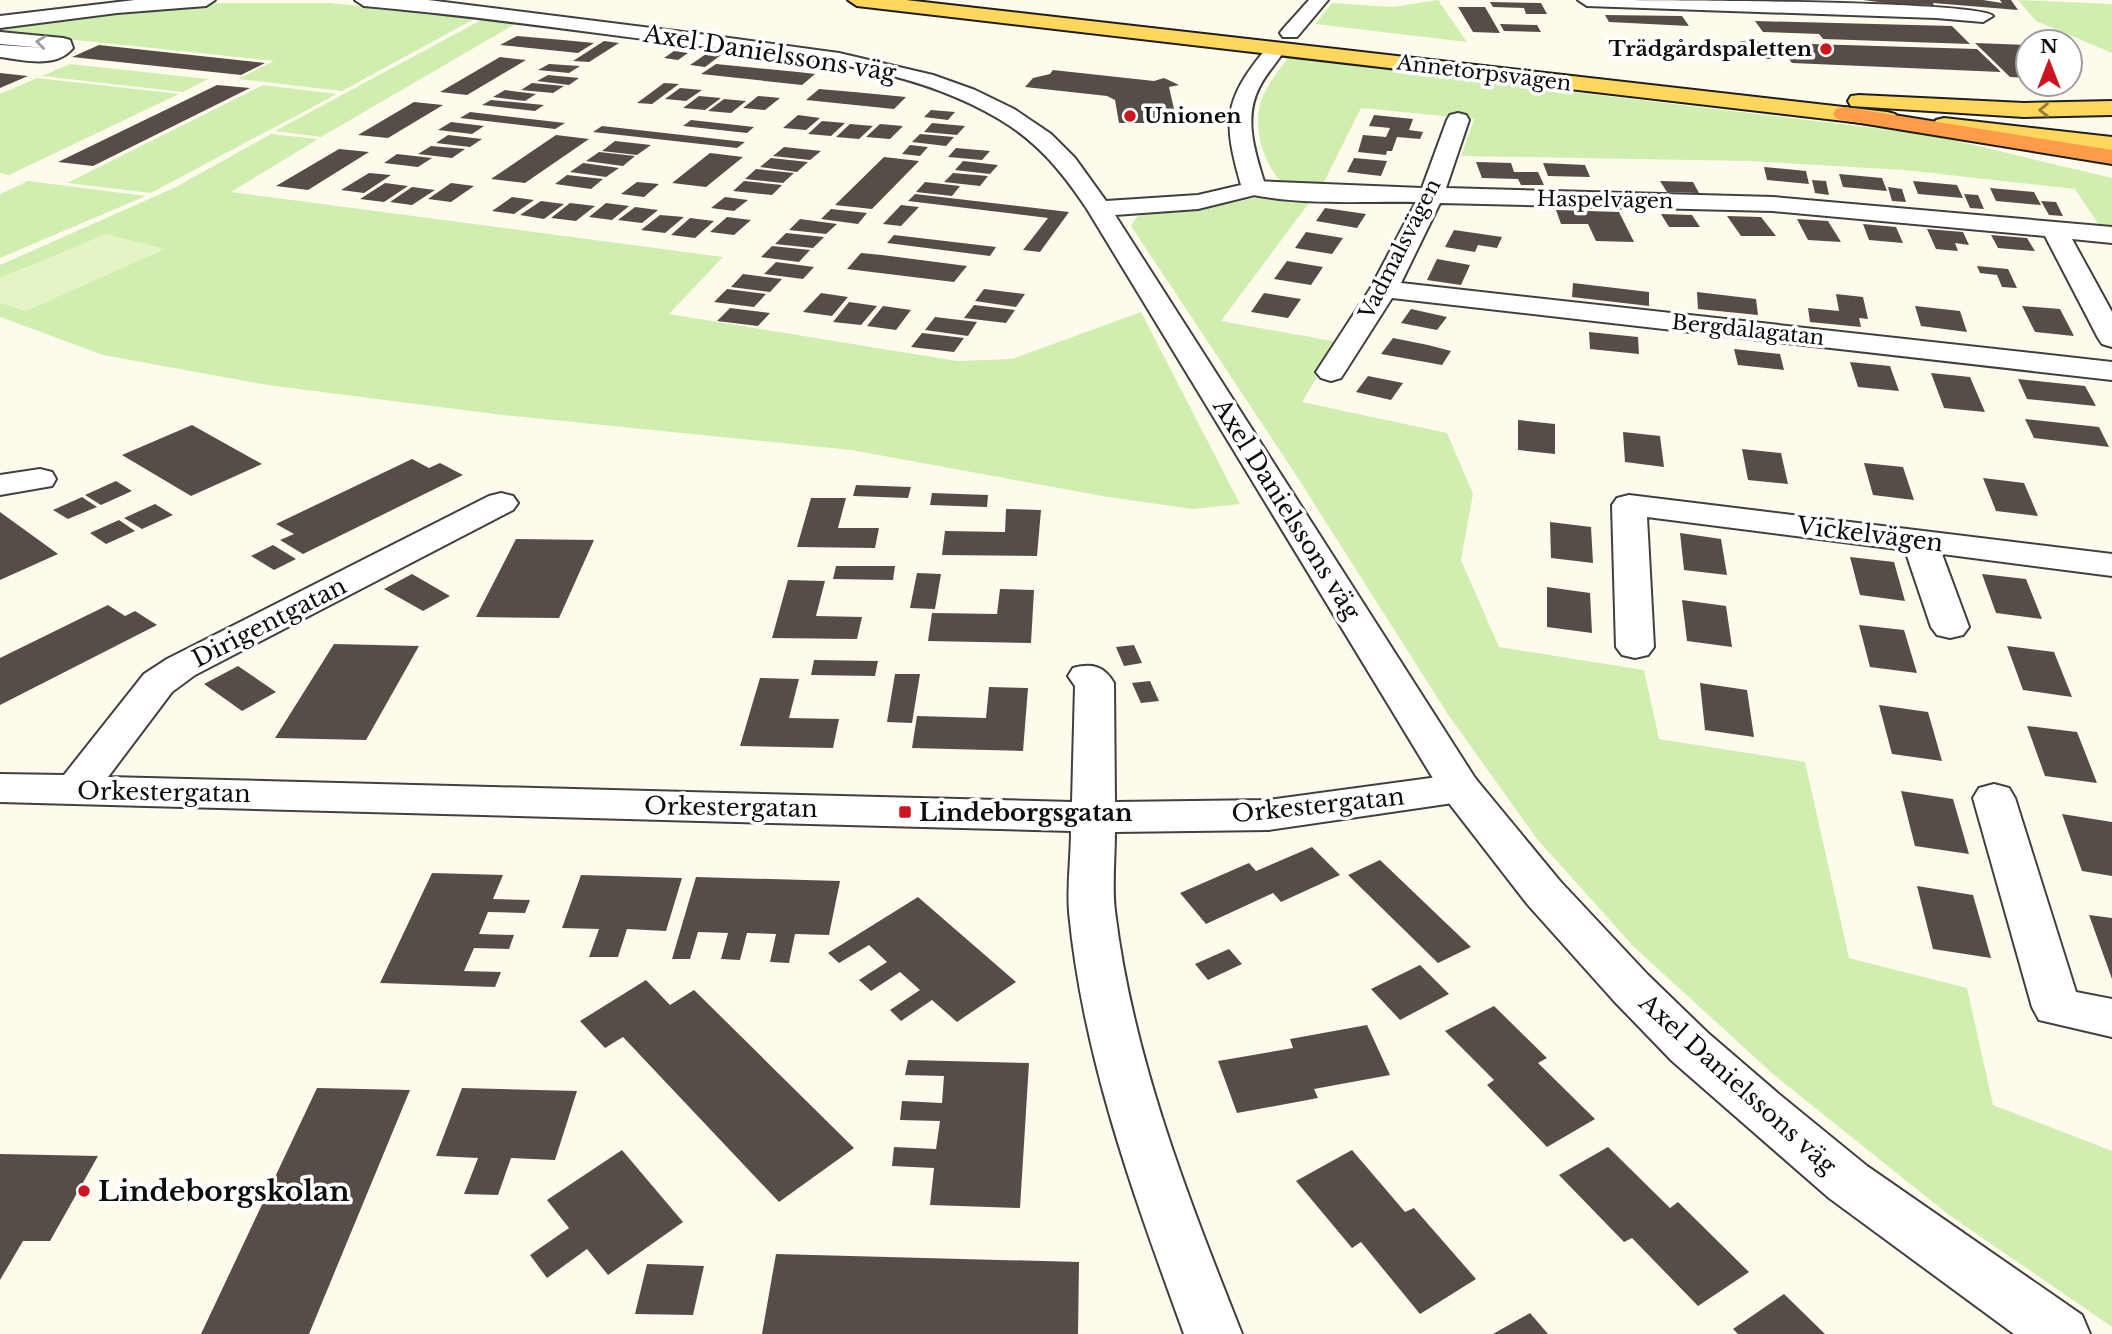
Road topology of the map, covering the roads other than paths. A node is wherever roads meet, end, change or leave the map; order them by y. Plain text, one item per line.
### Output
1 (206, 0) edge
2 (364, 0) edge
3 (857, 0) edge
4 (961, 0) edge
5 (1319, 0) edge
6 (1587, 0) edge
7 (1736, 3) edge
8 (1983, 16) dead end
9 (0, 22) edge
10 (1290, 33) dead end
11 (0, 38) edge
12 (0, 51) edge
13 (1272, 54) dead end
14 (2112, 108) edge
15 (1844, 114) junction
16 (1458, 120) dead end
17 (2112, 144) edge
18 (2112, 157) edge
19 (1254, 187) junction
20 (1431, 196) junction
21 (1099, 209) junction
22 (2054, 230) junction
23 (2112, 235) edge
24 (1384, 289) junction
25 (2112, 338) edge
26 (2112, 371) edge
27 (1331, 372) dead end
28 (40, 479) dead end
29 (0, 485) edge
30 (501, 503) dead end
31 (1919, 540) junction
32 (2112, 565) edge
33 (1950, 628) dead end
34 (1634, 647) dead end
35 (1087, 676) dead end
36 (0, 788) edge
37 (1460, 788) junction
38 (75, 790) junction
39 (1994, 798) dead end
40 (1091, 817) junction
41 (2112, 1018) edge
42 (1213, 1334) edge
43 (2062, 1334) edge

1 - 9 street
2 - 21 street, Axel Danielssons väg
3 - 15 main road, Annetorpsvägen
14 -> 4 main road, Annetorpsvägen
5 - 10 street
6 - 7 street
7 - 8 street
12 -> 11 street
13 - 19 street
15 - 17 main road, Annetorpsvägen
15 - 18 highway
16 - 20 street, Vadmalsvägen
19 - 20 street, Haspelvägen
19 - 21 street, Haspelvägen
20 - 22 street, Haspelvägen
20 - 24 street, Vadmalsvägen
21 - 37 street, Axel Danielssons väg
22 - 23 street, Haspelvägen
22 - 25 street
24 - 26 street, Bergdalagatan
24 - 27 street, Vadmalsvägen
28 - 29 street
30 - 38 street, Dirigentgatan
31 - 32 street, Vickelvägen
31 - 33 street
31 - 34 street, Vickelvägen
35 - 40 street
36 - 38 street, Orkestergatan
37 - 40 street, Orkestergatan
37 - 43 street, Axel Danielssons väg
38 - 40 street, Orkestergatan
39 - 41 street
40 - 42 street

